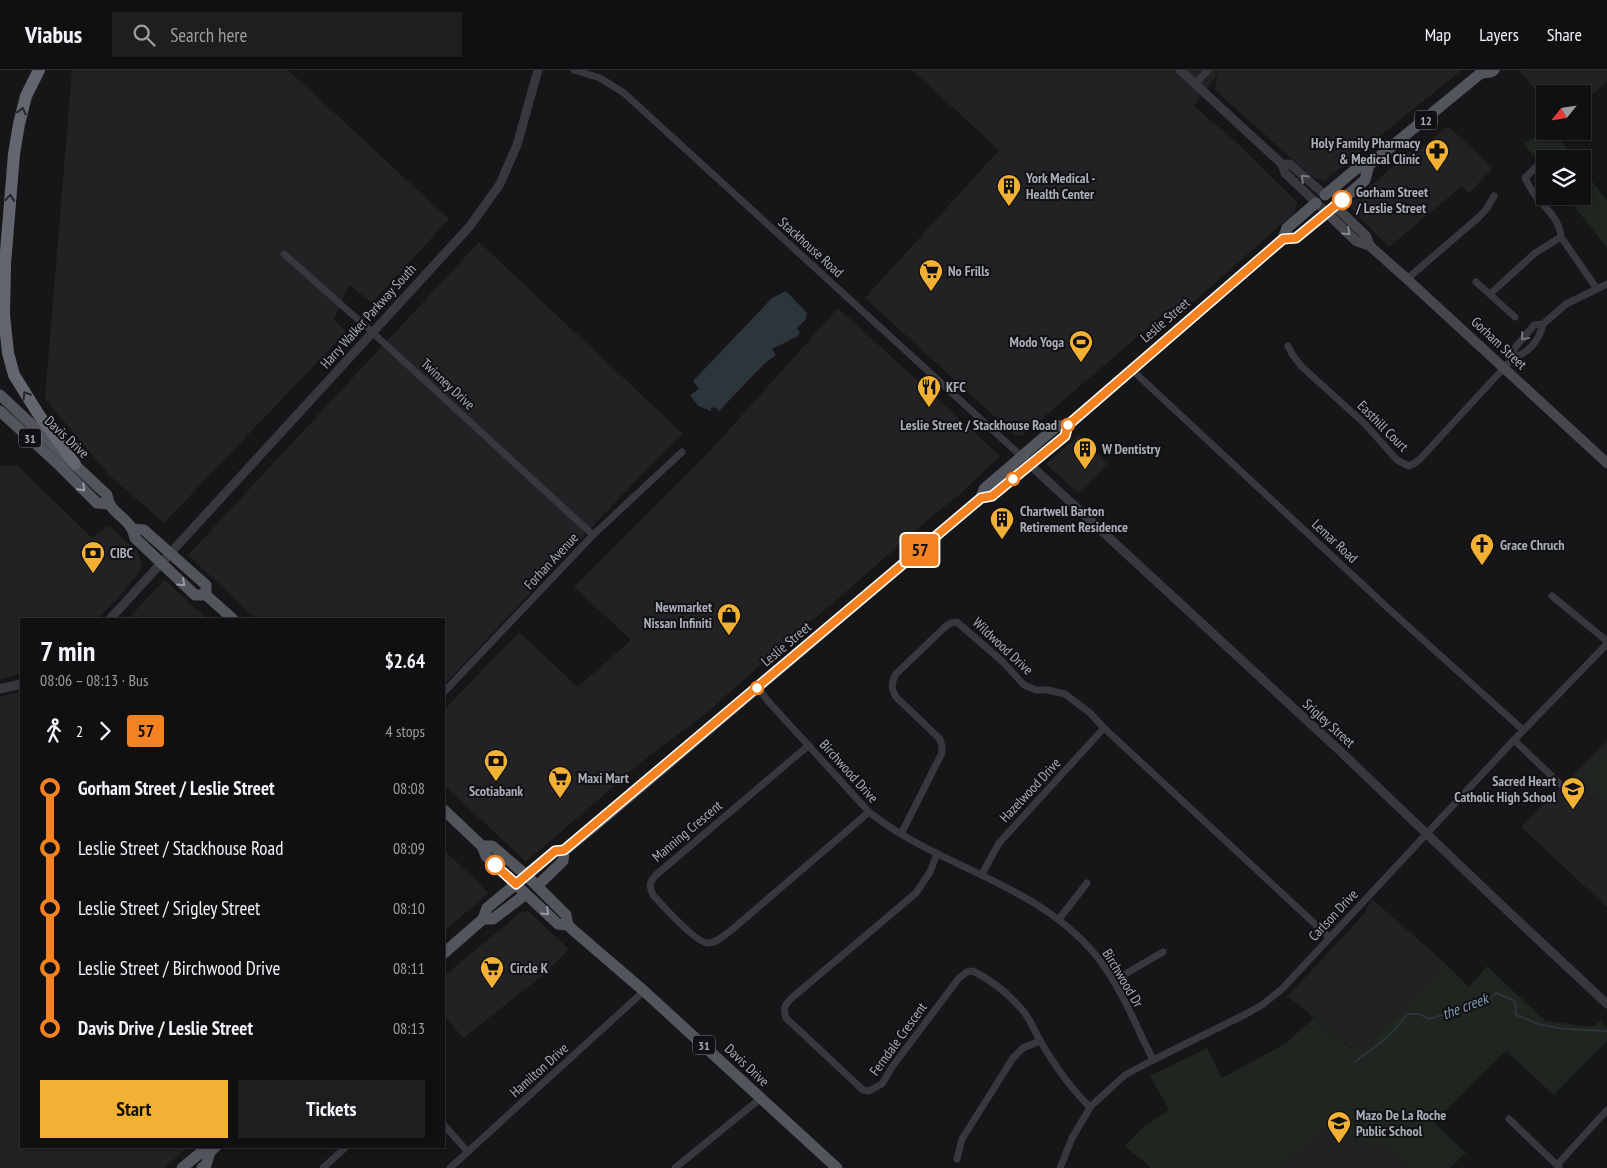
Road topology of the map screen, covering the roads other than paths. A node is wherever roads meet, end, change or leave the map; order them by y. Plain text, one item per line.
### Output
1 (39, 70) edge
2 (538, 70) edge
3 (574, 70) edge
4 (1180, 70) edge
5 (1208, 70) edge
6 (1494, 70) edge
7 (1481, 72) edge
8 (1195, 84) junction
9 (1282, 164) junction
10 (1370, 165) junction
11 (1536, 167) edge
12 (1325, 195) junction
13 (1494, 196) dead end
14 (1536, 196) edge
15 (1316, 203) junction
16 (1544, 205) edge
17 (1331, 209) junction
18 (1560, 237) junction
19 (1283, 239) junction
20 (284, 254) dead end
21 (1408, 278) junction
22 (1476, 282) dead end
23 (1607, 284) edge
24 (1597, 289) junction
25 (1490, 294) junction
26 (1515, 317) dead end
27 (1543, 324) junction
28 (372, 332) junction
29 (1288, 346) dead end
30 (1513, 358) junction
31 (1505, 368) junction
32 (1131, 369) junction
33 (0, 395) edge
34 (0, 411) edge
35 (682, 452) dead end
36 (1026, 461) junction
37 (1607, 463) edge
38 (75, 464) junction
39 (108, 504) junction
40 (133, 528) junction
41 (593, 534) junction
42 (171, 553) junction
43 (161, 563) junction
44 (206, 594) junction
45 (1552, 596) dead end
46 (111, 618) edge
47 (232, 618) edge
48 (1607, 643) edge
49 (20, 684) edge
50 (758, 687) junction
51 (0, 689) edge
52 (445, 691) edge
53 (1104, 728) junction
54 (1523, 730) junction
55 (1514, 740) junction
56 (809, 745) junction
57 (1560, 784) dead end
58 (445, 811) edge
59 (868, 812) junction
60 (901, 834) junction
61 (1426, 834) junction
62 (482, 846) junction
63 (564, 850) junction
64 (937, 854) junction
65 (982, 874) junction
66 (526, 875) junction
67 (1086, 883) dead end
68 (516, 884) junction
69 (537, 886) junction
70 (526, 894) junction
71 (483, 919) junction
72 (1059, 919) junction
73 (568, 925) junction
74 (1329, 937) junction
75 (445, 952) edge
76 (1163, 952) dead end
77 (1113, 981) junction
78 (644, 991) junction
79 (1607, 1004) edge
80 (1040, 1041) junction
81 (1153, 1060) junction
82 (761, 1098) junction
83 (1090, 1107) junction
84 (1607, 1110) edge
85 (1508, 1119) dead end
86 (445, 1125) edge
87 (345, 1148) edge
88 (213, 1149) edge
89 (468, 1152) junction
90 (956, 1159) dead end
91 (1558, 1167) edge
92 (182, 1168) edge
93 (202, 1168) edge
94 (323, 1168) edge
95 (450, 1168) edge
96 (675, 1168) edge
97 (837, 1168) edge
98 (1060, 1168) edge

38 -> 1 highway
2 - 28 street, Harry Walker Parkway South
3 - 36 street, Stackhouse Road
4 - 8 street, Gorham Street
5 - 8 street
6 - 7 main road, Leslie Street / 12
7 - 10 main road, Leslie Street / 12
8 - 9 street, Gorham Street
12 -> 9 street, Gorham Street
9 - 15 street, Gorham Street
10 - 12 main road, Leslie Street / 12
10 - 17 main road, Leslie Street / 12
11 - 14 street
12 - 15 main road, Leslie Street / 12
12 - 17 street, Gorham Street
13 - 21 street
15 - 17 street, Gorham Street
15 - 19 main road, Leslie Street / 12
16 - 18 street
17 - 19 main road, Leslie Street / 12
17 - 21 main road, Gorham Street
18 - 24 street
18 - 25 street
19 - 32 main road, Leslie Street / 12
20 - 28 street, Twinney Drive
21 - 31 main road, Gorham Street
22 - 25 street
23 - 24 street
24 - 27 street
25 - 26 street
27 - 30 street
27 -> 30 street
28 - 41 street, Twinney Drive
28 - 42 street, Harry Walker Parkway South
29 - 31 street, Easthill Court
30 - 31 street
31 - 37 main road, Gorham Street
32 - 36 main road, Leslie Street / 12
32 - 54 street, Lemar Road
33 - 38 main road, Davis Drive / 31
34 -> 39 main road, Davis Drive / 31
35 - 41 street, Forhan Avenue
36 - 50 main road, Leslie Street / 12
36 - 61 street, Srigley Street
38 - 39 main road, Davis Drive / 31
39 - 40 main road, Davis Drive / 31
40 - 42 main road, Davis Drive / 31
40 - 43 main road, Davis Drive / 31
41 - 52 street, Forhan Avenue
42 - 43 street, Harry Walker Parkway South
42 - 44 main road, Davis Drive / 31
43 -> 44 main road, Davis Drive / 31
43 - 46 street, Harry Walker Parkway South
44 - 47 main road, Davis Drive / 31
45 - 48 street
48 - 54 street, Carlson Drive
49 - 51 street
50 - 56 street, Birchwood Drive
50 - 63 main road, Leslie Street / 12
53 - 60 street, Wildwood Drive
53 - 65 street, Hazelwood Drive
53 - 74 street, Wildwood Drive
54 - 55 street, Carlson Drive
55 - 57 street
55 - 61 street, Carlson Drive
56 - 59 street, Birchwood Drive
56 - 59 street, Manning Crescent
58 - 62 main road, Davis Drive / 31
59 - 60 street, Birchwood Drive
60 - 64 street, Birchwood Drive
61 - 74 street, Carlson Drive
61 - 79 street, Srigley Street
62 - 66 main road, Davis Drive / 31
62 - 68 main road, Davis Drive / 31
63 - 66 main road, Leslie Street / 12
63 - 69 main road, Leslie Street / 12
64 - 65 street
64 - 80 street, Ferndale Crescent
65 - 72 street
66 - 68 main road, Leslie Street / 12
66 - 69 main road, Davis Drive / 31
67 - 72 street
68 - 70 main road, Davis Drive / 31
68 - 71 main road, Leslie Street / 12
69 - 70 main road, Leslie Street / 12
69 - 73 main road, Davis Drive / 31
70 - 71 main road, Leslie Street / 12
70 -> 73 main road, Davis Drive / 31
71 - 75 main road, Leslie Street / 12
72 - 77 street, Birchwood Dr
73 - 78 main road, Davis Drive / 31
74 - 81 street, Carlson Drive
76 - 77 street
77 - 81 street, Birchwood Dr
78 - 82 main road, Davis Drive / 31
78 - 89 street, Hamilton Drive
80 - 83 street, Ferndale Crescent
80 - 90 street
81 - 83 street, Carlson Drive
82 - 96 street
82 - 97 main road, Davis Drive / 31
83 - 98 street, Carlson Drive
84 - 91 street
85 - 91 street
86 - 89 street
87 - 94 street
88 - 92 main road
88 - 93 main road
89 - 95 street, Hamilton Drive

